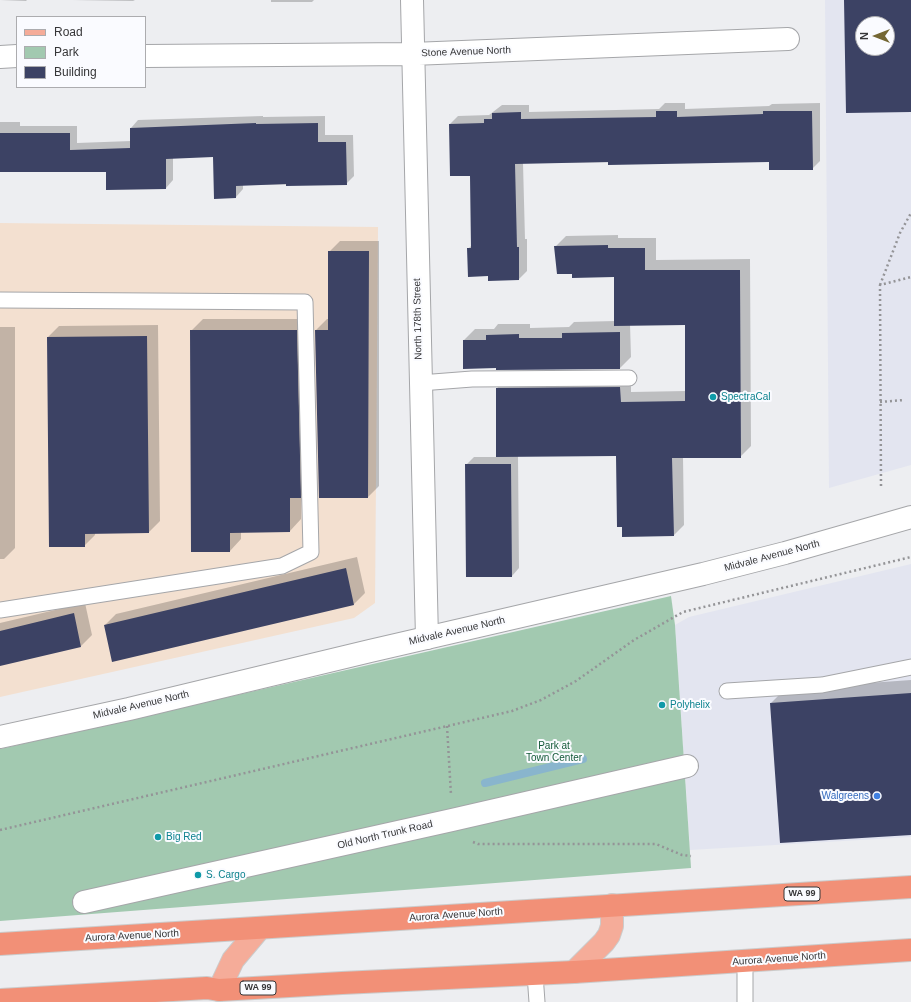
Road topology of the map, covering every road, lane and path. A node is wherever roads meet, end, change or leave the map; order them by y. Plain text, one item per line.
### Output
1 (412, 0) edge
2 (788, 40) dead end
3 (412, 54) junction
4 (0, 56) edge
5 (16, 56) edge
6 (146, 56) edge
7 (911, 213) edge
8 (911, 277) edge
9 (880, 285) junction
10 (0, 300) edge
11 (629, 378) dead end
12 (420, 383) junction
13 (904, 400) dead end
14 (880, 402) junction
15 (881, 486) dead end
16 (911, 517) edge
17 (911, 557) edge
18 (0, 610) edge
19 (427, 638) junction
20 (911, 667) edge
21 (727, 691) dead end
22 (447, 726) junction
23 (0, 737) edge
24 (687, 766) dead end
25 (452, 820) junction
26 (0, 830) edge
27 (691, 856) dead end
28 (911, 887) edge
29 (84, 902) dead end
30 (612, 905) junction
31 (260, 928) junction
32 (0, 944) edge
33 (911, 950) edge
34 (745, 961) junction
35 (574, 972) junction
36 (535, 974) junction
37 (219, 990) junction
38 (1, 1000) edge
39 (537, 1002) edge
40 (745, 1002) edge

1 - 3 street, North 178th Street
2 - 3 street, Stone Avenue North
3 - 6 street, Stone Avenue North
3 - 12 street, North 178th Street
4 - 5 street
7 - 9 path
8 - 9 path
9 - 14 path
10 - 18 lane
11 - 12 lane
12 - 19 street, North 178th Street
13 - 14 path
14 - 15 path
16 - 19 street, Midvale Avenue North
17 - 22 path
19 - 23 street, Midvale Avenue North
20 - 21 lane
22 - 25 path
22 - 26 path
24 - 25 street, Old North Trunk Road
25 - 27 path
25 - 29 street, Old North Trunk Road
28 - 30 highway, Aurora Avenue North / WA 99
30 - 31 highway, Aurora Avenue North / WA 99
30 - 35 main road
31 - 32 highway, Aurora Avenue North / WA 99
31 - 37 main road
33 - 34 highway, Aurora Avenue North / WA 99
34 - 35 highway, Aurora Avenue North / WA 99
34 - 40 lane
35 - 36 highway, Aurora Avenue North / WA 99
36 - 37 highway, Aurora Avenue North / WA 99
36 - 39 lane
37 - 38 highway, Aurora Avenue North / WA 99

